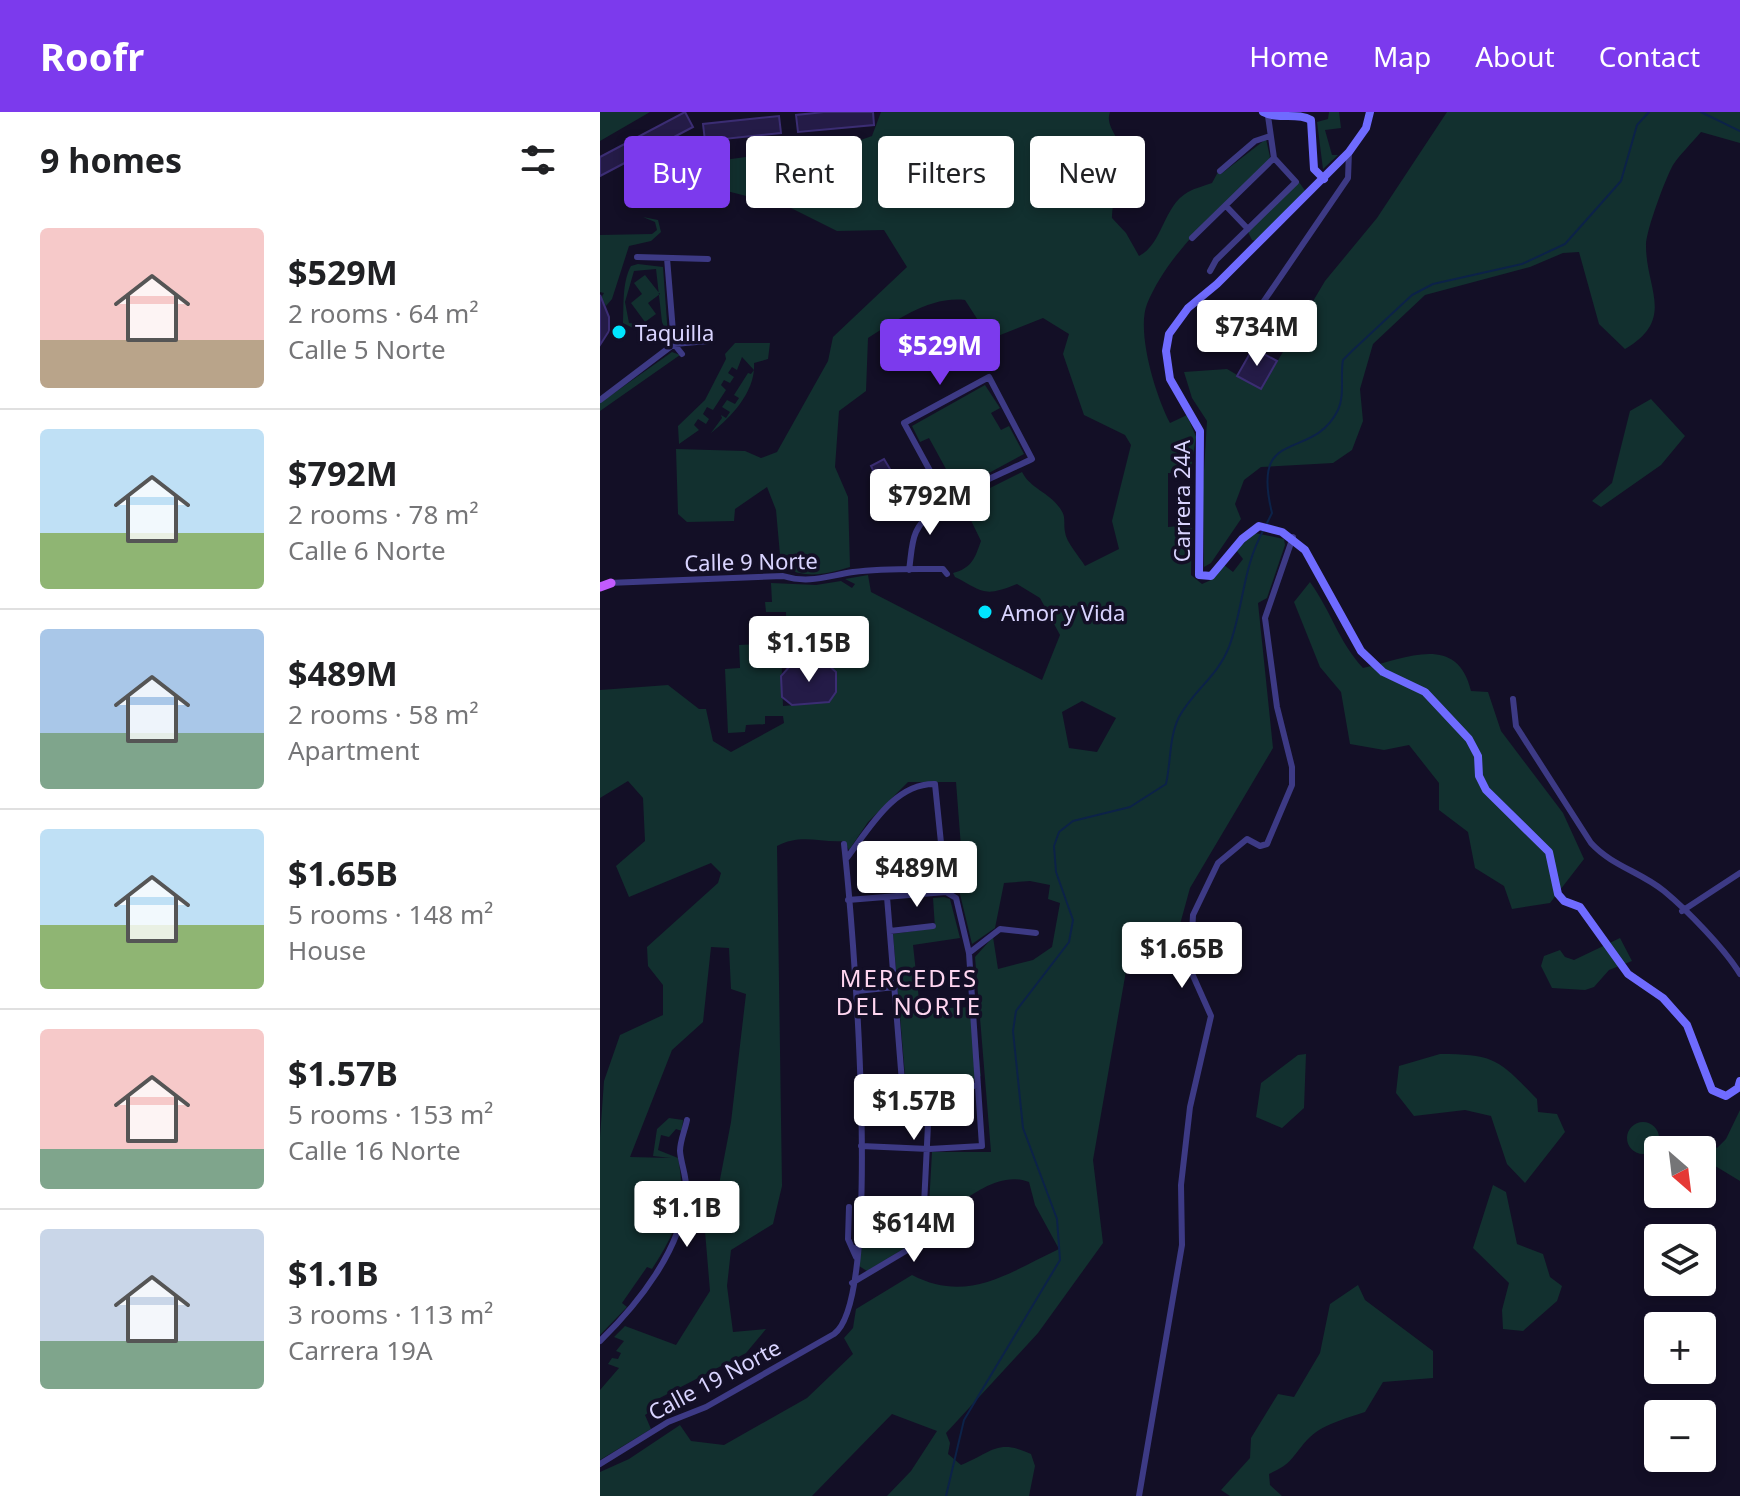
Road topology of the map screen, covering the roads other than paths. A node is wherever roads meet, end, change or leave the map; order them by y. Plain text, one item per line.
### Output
1 (1370, 112) edge
2 (1266, 114) edge
3 (1270, 136) junction
4 (1349, 152) junction
5 (1274, 158) junction
6 (1220, 171) dead end
7 (1324, 179) junction
8 (1226, 206) junction
9 (1245, 231) junction
10 (1192, 238) dead end
11 (1255, 247) junction
12 (637, 257) dead end
13 (667, 258) junction
14 (708, 259) dead end
15 (1210, 271) dead end
16 (708, 341) dead end
17 (1236, 342) dead end
18 (674, 344) junction
19 (682, 354) dead end
20 (600, 400) edge
21 (947, 502) junction
22 (1293, 537) junction
23 (909, 570) junction
24 (947, 574) dead end
25 (604, 585) edge
26 (1513, 699) dead end
27 (844, 844) dead end
28 (846, 859) junction
29 (1740, 873) edge
30 (946, 892) junction
31 (887, 897) junction
32 (848, 900) junction
33 (1682, 911) junction
34 (933, 926) dead end
35 (890, 931) junction
36 (1036, 933) dead end
37 (969, 953) junction
38 (1740, 974) edge
39 (895, 987) junction
40 (857, 991) junction
41 (863, 1081) junction
42 (1740, 1081) edge
43 (902, 1082) junction
44 (930, 1084) junction
45 (978, 1086) junction
46 (687, 1120) dead end
47 (861, 1146) junction
48 (929, 1149) junction
49 (849, 1207) dead end
50 (961, 1218) dead end
51 (857, 1247) junction
52 (856, 1257) junction
53 (852, 1283) junction
54 (600, 1341) edge
55 (600, 1464) edge
56 (1139, 1496) edge

1 - 4 street, Carrera 24A
2 - 3 street
2 - 7 street
3 - 5 street
3 - 6 street
4 - 7 street, Carrera 24A
4 - 17 street, Carrera 24A
5 - 8 street
5 - 9 street
7 - 11 street, Carrera 24A
8 - 9 street
8 - 10 street
9 - 11 street
9 - 15 street
11 - 22 street, Carrera 24A
12 - 13 street
13 - 14 street
13 - 18 street
16 - 18 street
18 - 19 street
18 - 20 street
21 - 21 street
21 - 23 street
22 - 42 street
22 - 56 street
23 - 24 street, Calle 9 Norte
23 - 25 street, Calle 9 Norte
26 - 33 street
27 - 28 street
28 - 30 street
28 - 32 street
29 - 33 street
30 - 31 street
30 - 37 street
31 - 32 street
31 - 35 street
32 - 40 street
33 - 38 street
34 - 35 street
35 - 39 street
36 - 37 street
37 - 45 street
39 - 40 street
39 - 43 street
40 - 41 street
41 - 43 street
41 - 47 street
43 - 44 street
44 - 45 street
44 - 48 street
45 - 48 street
46 - 54 street
47 - 48 street
47 - 51 street
48 - 51 street
49 - 52 street
50 - 53 street
51 - 52 street
52 - 53 street
53 - 55 street, Calle 19 Norte

